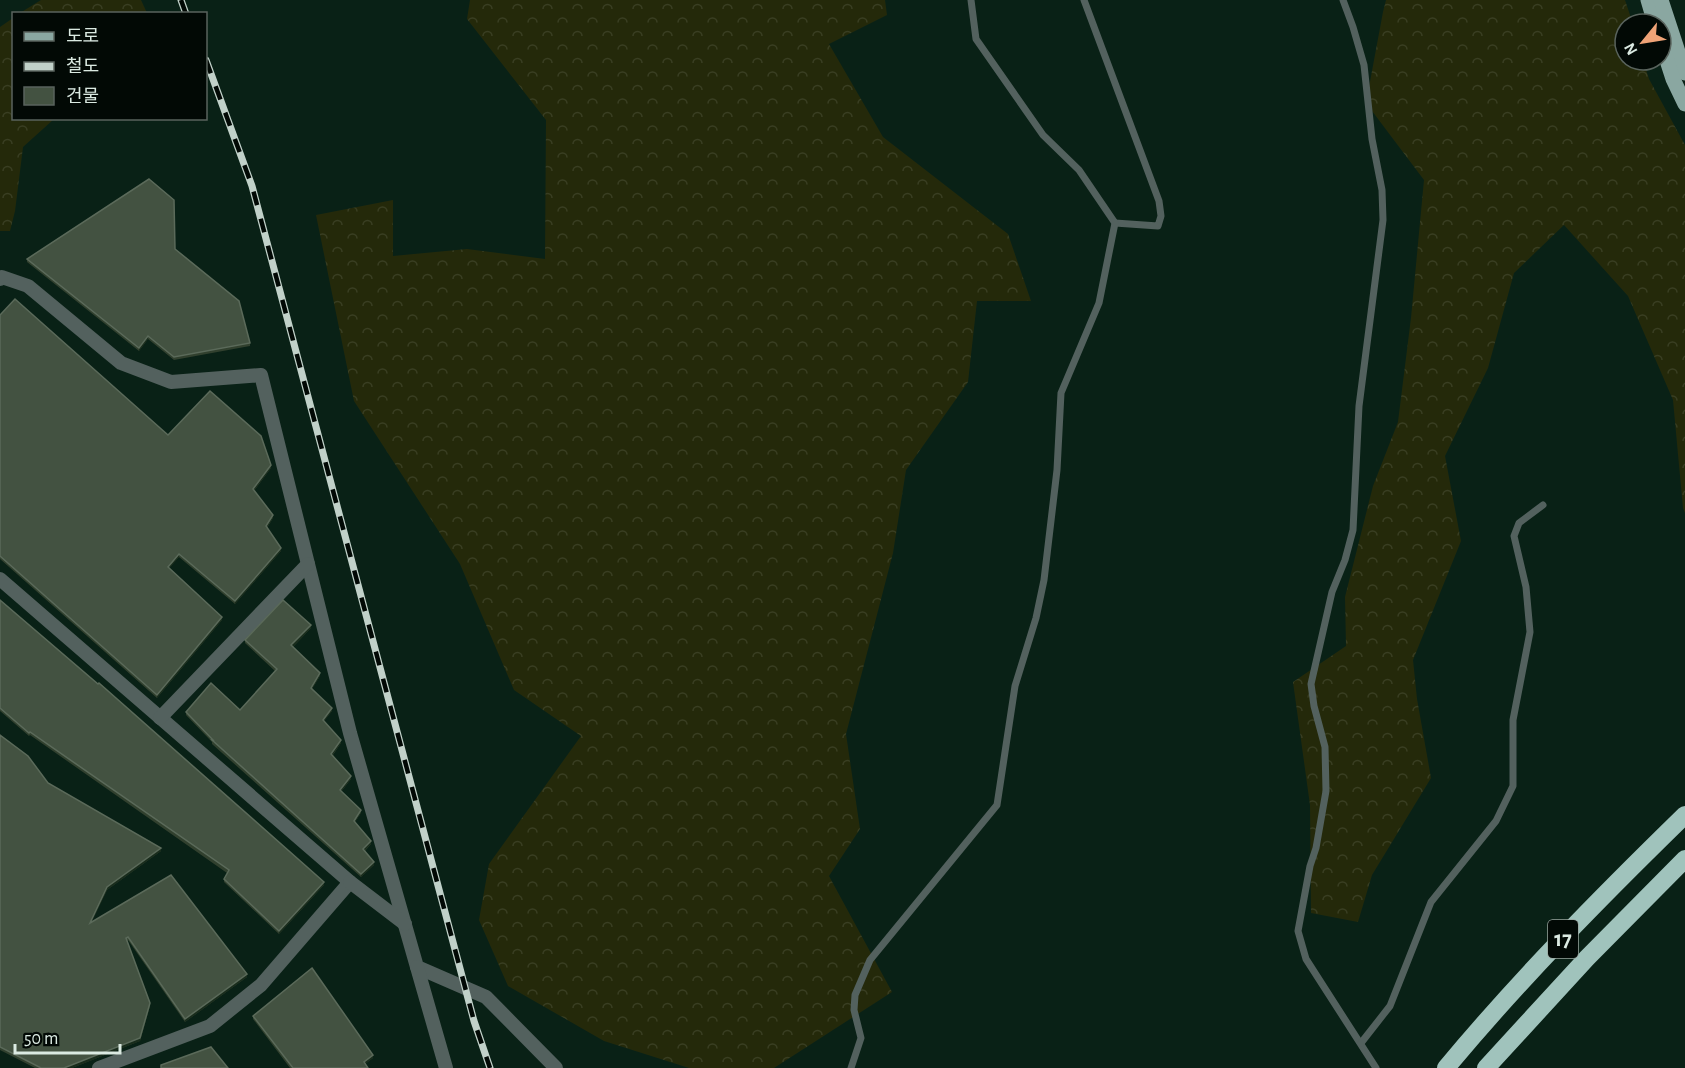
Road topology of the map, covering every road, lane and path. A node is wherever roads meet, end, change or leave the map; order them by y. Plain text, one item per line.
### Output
1 (971, 0) edge
2 (1084, 0) edge
3 (1343, 0) edge
4 (1660, 0) edge
5 (1671, 72) edge
6 (1685, 74) edge
7 (1685, 104) edge
8 (1115, 223) junction
9 (0, 279) edge
10 (1543, 505) dead end
11 (308, 564) junction
12 (0, 579) edge
13 (160, 718) junction
14 (1685, 815) edge
15 (1685, 859) edge
16 (350, 882) junction
17 (405, 924) junction
18 (417, 967) junction
19 (1361, 1043) junction
20 (99, 1068) edge
21 (446, 1068) edge
22 (556, 1068) edge
23 (851, 1068) edge
24 (1376, 1068) edge
25 (1446, 1068) edge
26 (1486, 1068) edge

1 - 8 lane
2 - 8 lane
3 - 19 lane
4 - 6 main road
5 - 7 main road
8 - 23 lane
9 - 11 street
10 - 19 lane
11 - 13 street
11 - 17 street
12 - 13 street
13 - 16 street
14 - 25 highway, 17
15 - 26 highway, 17
16 - 17 street
16 - 20 street
17 - 18 street
18 - 21 street
18 - 22 street
19 - 24 lane

